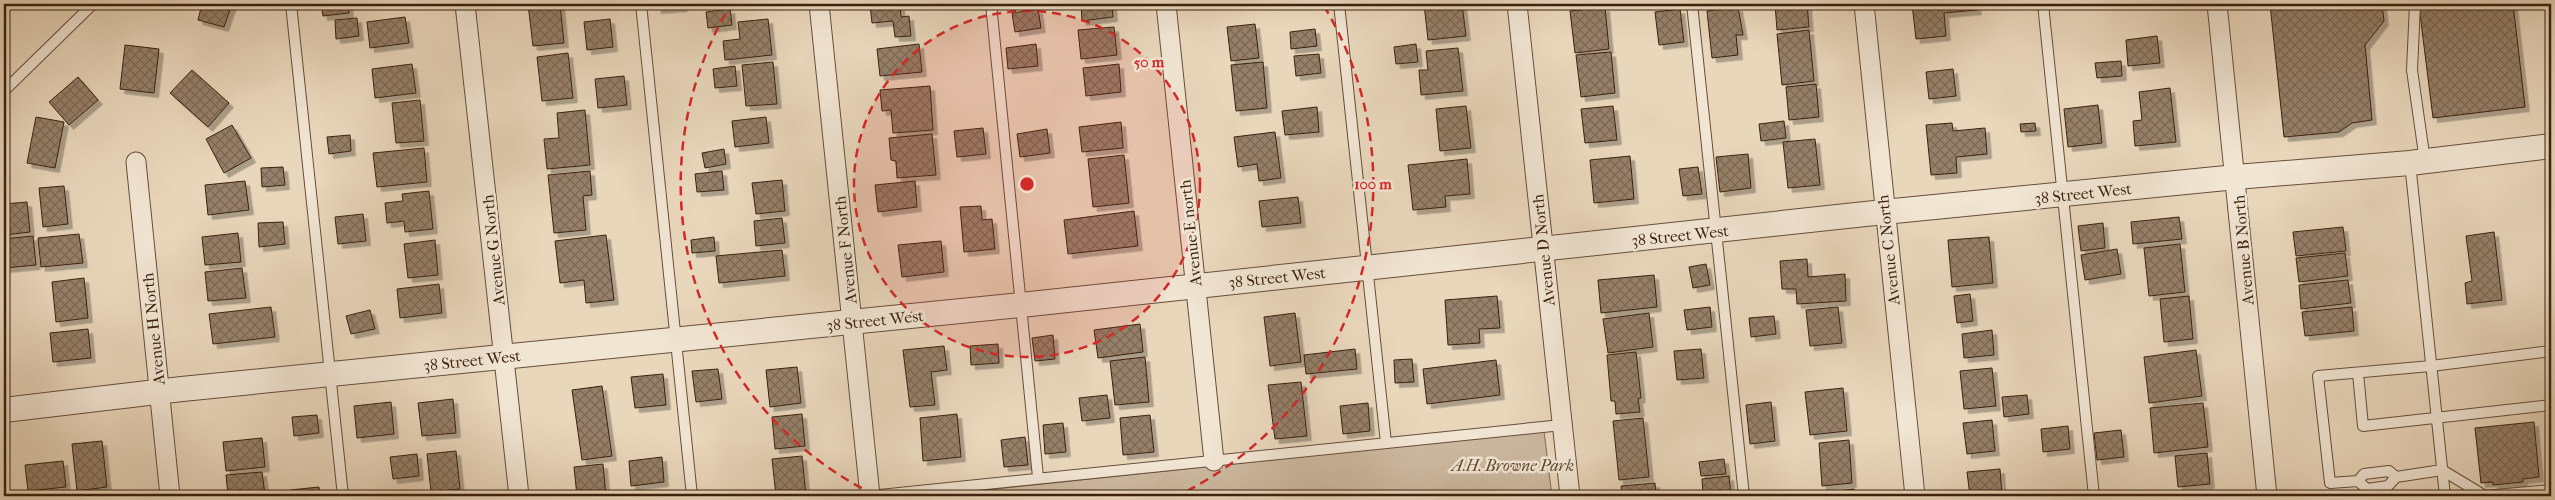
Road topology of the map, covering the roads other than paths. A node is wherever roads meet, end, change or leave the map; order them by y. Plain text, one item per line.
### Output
1 (93, 4) edge
2 (291, 4) edge
3 (465, 4) edge
4 (641, 4) edge
5 (819, 4) edge
6 (991, 4) edge
7 (1166, 4) edge
8 (1339, 4) edge
9 (1517, 4) edge
10 (1692, 4) edge
11 (1864, 4) edge
12 (2043, 4) edge
13 (2217, 4) edge
14 (2414, 4) edge
15 (4, 91) edge
16 (2551, 146) edge
17 (136, 162) dead end
18 (2418, 162) junction
19 (2236, 177) junction
20 (2062, 195) junction
21 (1884, 212) junction
22 (1716, 231) junction
23 (1543, 249) junction
24 (1368, 267) junction
25 (1195, 286) junction
26 (1020, 305) junction
27 (852, 322) junction
28 (676, 340) junction
29 (2551, 351) edge
30 (504, 357) junction
31 (2431, 366) junction
32 (2358, 373) junction
33 (331, 374) junction
34 (160, 392) junction
35 (2551, 405) edge
36 (4, 410) edge
37 (2437, 418) junction
38 (1562, 425) junction
39 (1386, 443) junction
40 (1214, 461) junction
41 (2442, 470) junction
42 (1038, 477) junction
43 (2396, 477) junction
44 (2358, 481) junction
45 (2551, 490) edge
46 (170, 496) edge
47 (343, 496) edge
48 (519, 496) edge
49 (692, 496) edge
50 (870, 496) edge
51 (1570, 496) edge
52 (1744, 496) edge
53 (1915, 496) edge
54 (2094, 496) edge
55 (2267, 496) edge
56 (2445, 496) edge

1 - 15 lane
2 - 33 lane
3 - 30 street, Avenue G North
4 - 28 lane
5 - 27 street, Avenue F North
6 - 26 lane
7 - 25 street, Avenue E north
8 - 24 lane
9 - 23 street, Avenue D North
10 - 22 lane
11 - 21 street, Avenue C North
12 - 20 lane
13 - 19 street, Avenue B North
14 - 18 lane
16 - 18 street, 38 Street West
17 - 34 street, Avenue H North
18 - 19 street, 38 Street West
18 - 31 lane
19 - 20 street, 38 Street West
19 - 55 street, Avenue B North
20 - 21 street, 38 Street West
20 - 54 lane
21 - 22 street, 38 Street West
21 - 53 street, Avenue C North
22 - 23 street, 38 Street West
22 - 52 lane
23 - 24 street, 38 Street West
23 - 38 street, Avenue D North
24 - 25 street, 38 Street West
24 - 39 lane
25 - 26 street, 38 Street West
25 - 40 street, Avenue E north
26 - 27 street, 38 Street West
26 - 42 lane
27 - 28 street, 38 Street West
27 - 50 street, Avenue F North
28 - 30 street, 38 Street West
28 - 49 lane
29 - 31 lane
30 - 33 street, 38 Street West
30 - 48 street, Avenue G North
31 - 32 lane
31 - 37 lane
32 - 37 lane
32 - 44 lane
33 - 34 street, 38 Street West
33 - 47 lane
34 - 36 street, 38 Street West
34 - 46 street, Avenue H North
35 - 37 lane
37 - 41 lane
38 - 39 lane
38 - 51 street, Avenue D North
39 - 40 lane
40 - 42 lane
41 - 43 lane
41 - 45 lane
41 - 56 lane
42 - 50 lane
43 - 44 lane
43 - 44 lane

